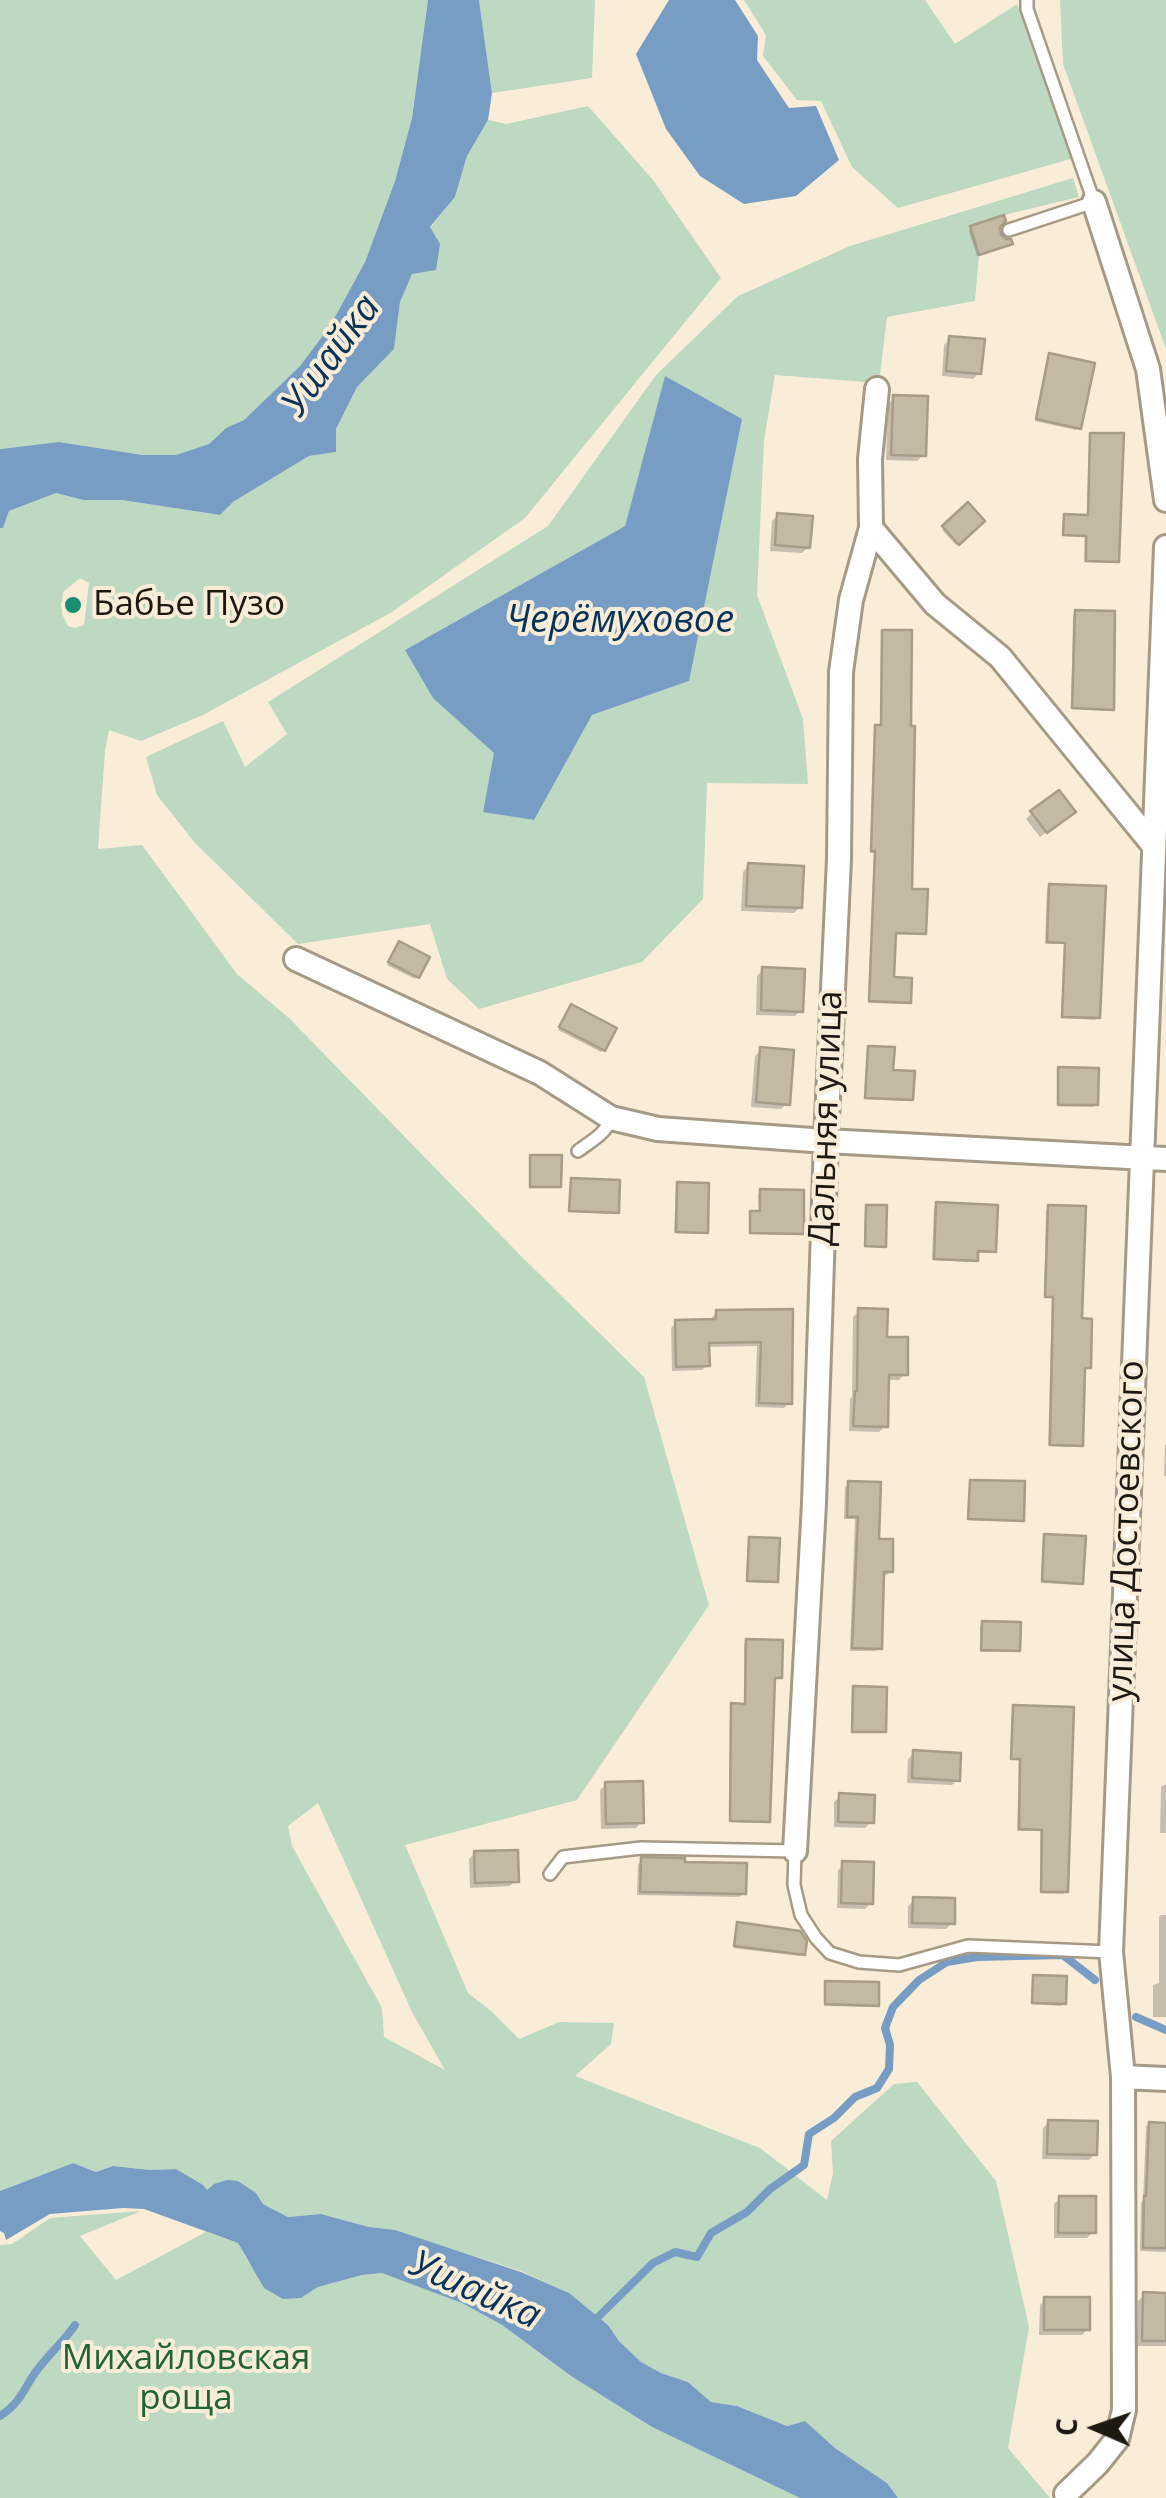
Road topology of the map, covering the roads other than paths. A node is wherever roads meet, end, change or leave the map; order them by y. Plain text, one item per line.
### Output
1 (1027, 0) edge
2 (1094, 202) junction
3 (1009, 230) dead end
4 (877, 389) dead end
5 (1166, 500) edge
6 (871, 528) junction
7 (1166, 546) edge
8 (1154, 846) junction
9 (296, 959) dead end
10 (611, 1118) junction
11 (826, 1140) junction
12 (578, 1151) dead end
13 (1141, 1157) junction
14 (1166, 1159) edge
15 (795, 1851) junction
16 (550, 1874) dead end
17 (1111, 1952) junction
18 (1123, 2077) junction
19 (1166, 2079) edge
20 (1066, 2494) dead end

1 - 2 lane
2 - 3 lane
2 - 5 street
4 - 6 street, Дальняя улица
6 - 8 street
6 - 11 street, Дальняя улица
7 - 8 street, улица Достоевского
8 - 13 street, улица Достоевского
9 - 10 street
10 - 11 street
10 - 12 lane
11 - 13 street
11 - 15 street, Дальняя улица
13 - 14 street
13 - 17 street, улица Достоевского
15 - 16 lane
15 - 17 lane
17 - 18 street, улица Достоевского
18 - 19 street
18 - 20 street, улица Достоевского

